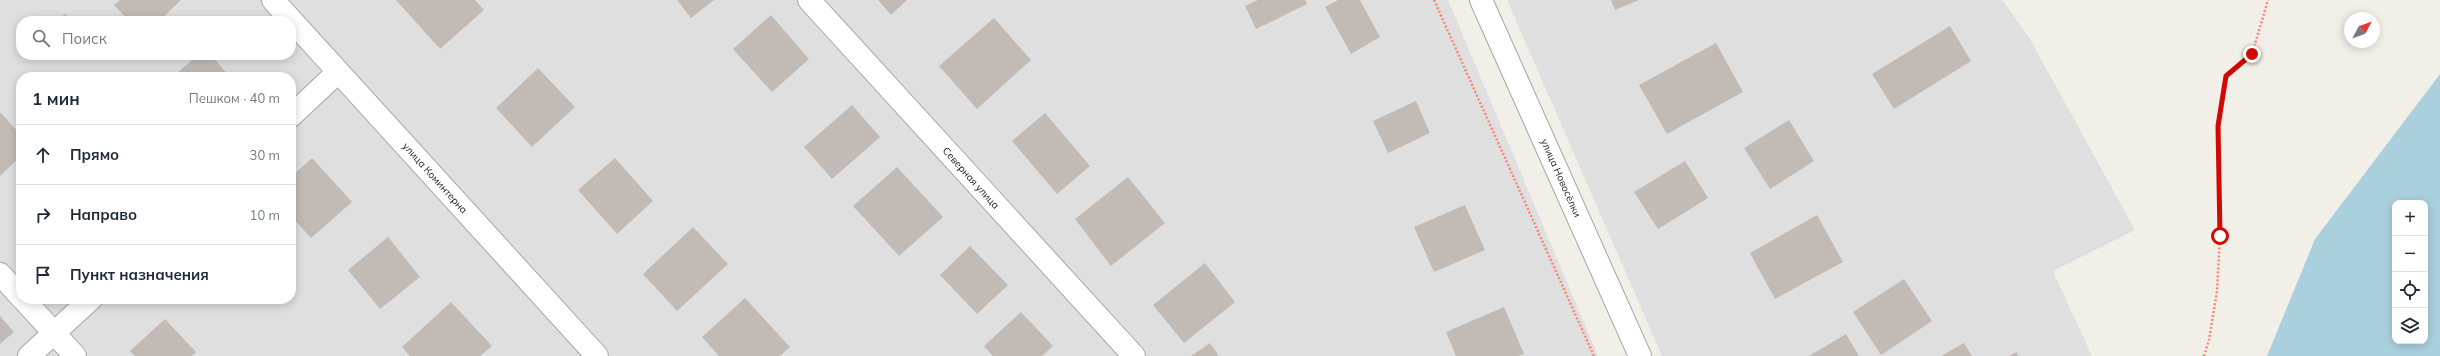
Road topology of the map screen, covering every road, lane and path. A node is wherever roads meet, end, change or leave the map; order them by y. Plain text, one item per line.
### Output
1 (274, 0) edge
2 (809, 0) edge
3 (1434, 0) edge
4 (1481, 0) edge
5 (2268, 0) edge
6 (288, 16) edge
7 (296, 25) edge
8 (338, 72) junction
9 (296, 111) edge
10 (0, 274) edge
11 (16, 292) edge
12 (28, 304) edge
13 (86, 304) edge
14 (54, 333) junction
15 (29, 356) edge
16 (75, 356) edge
17 (597, 356) edge
18 (1134, 356) edge
19 (1594, 356) edge
20 (1640, 356) edge
21 (2204, 356) edge

1 - 6 street, улица Коминтерна
2 - 18 street, Северная улица
3 - 19 path
4 - 20 street, улица Новосёлки
5 - 21 path
7 - 8 street, улица Коминтерна
8 - 9 street
8 - 17 street, улица Коминтерна
10 - 11 street
12 - 14 street
13 - 14 street
14 - 15 street
14 - 16 street

